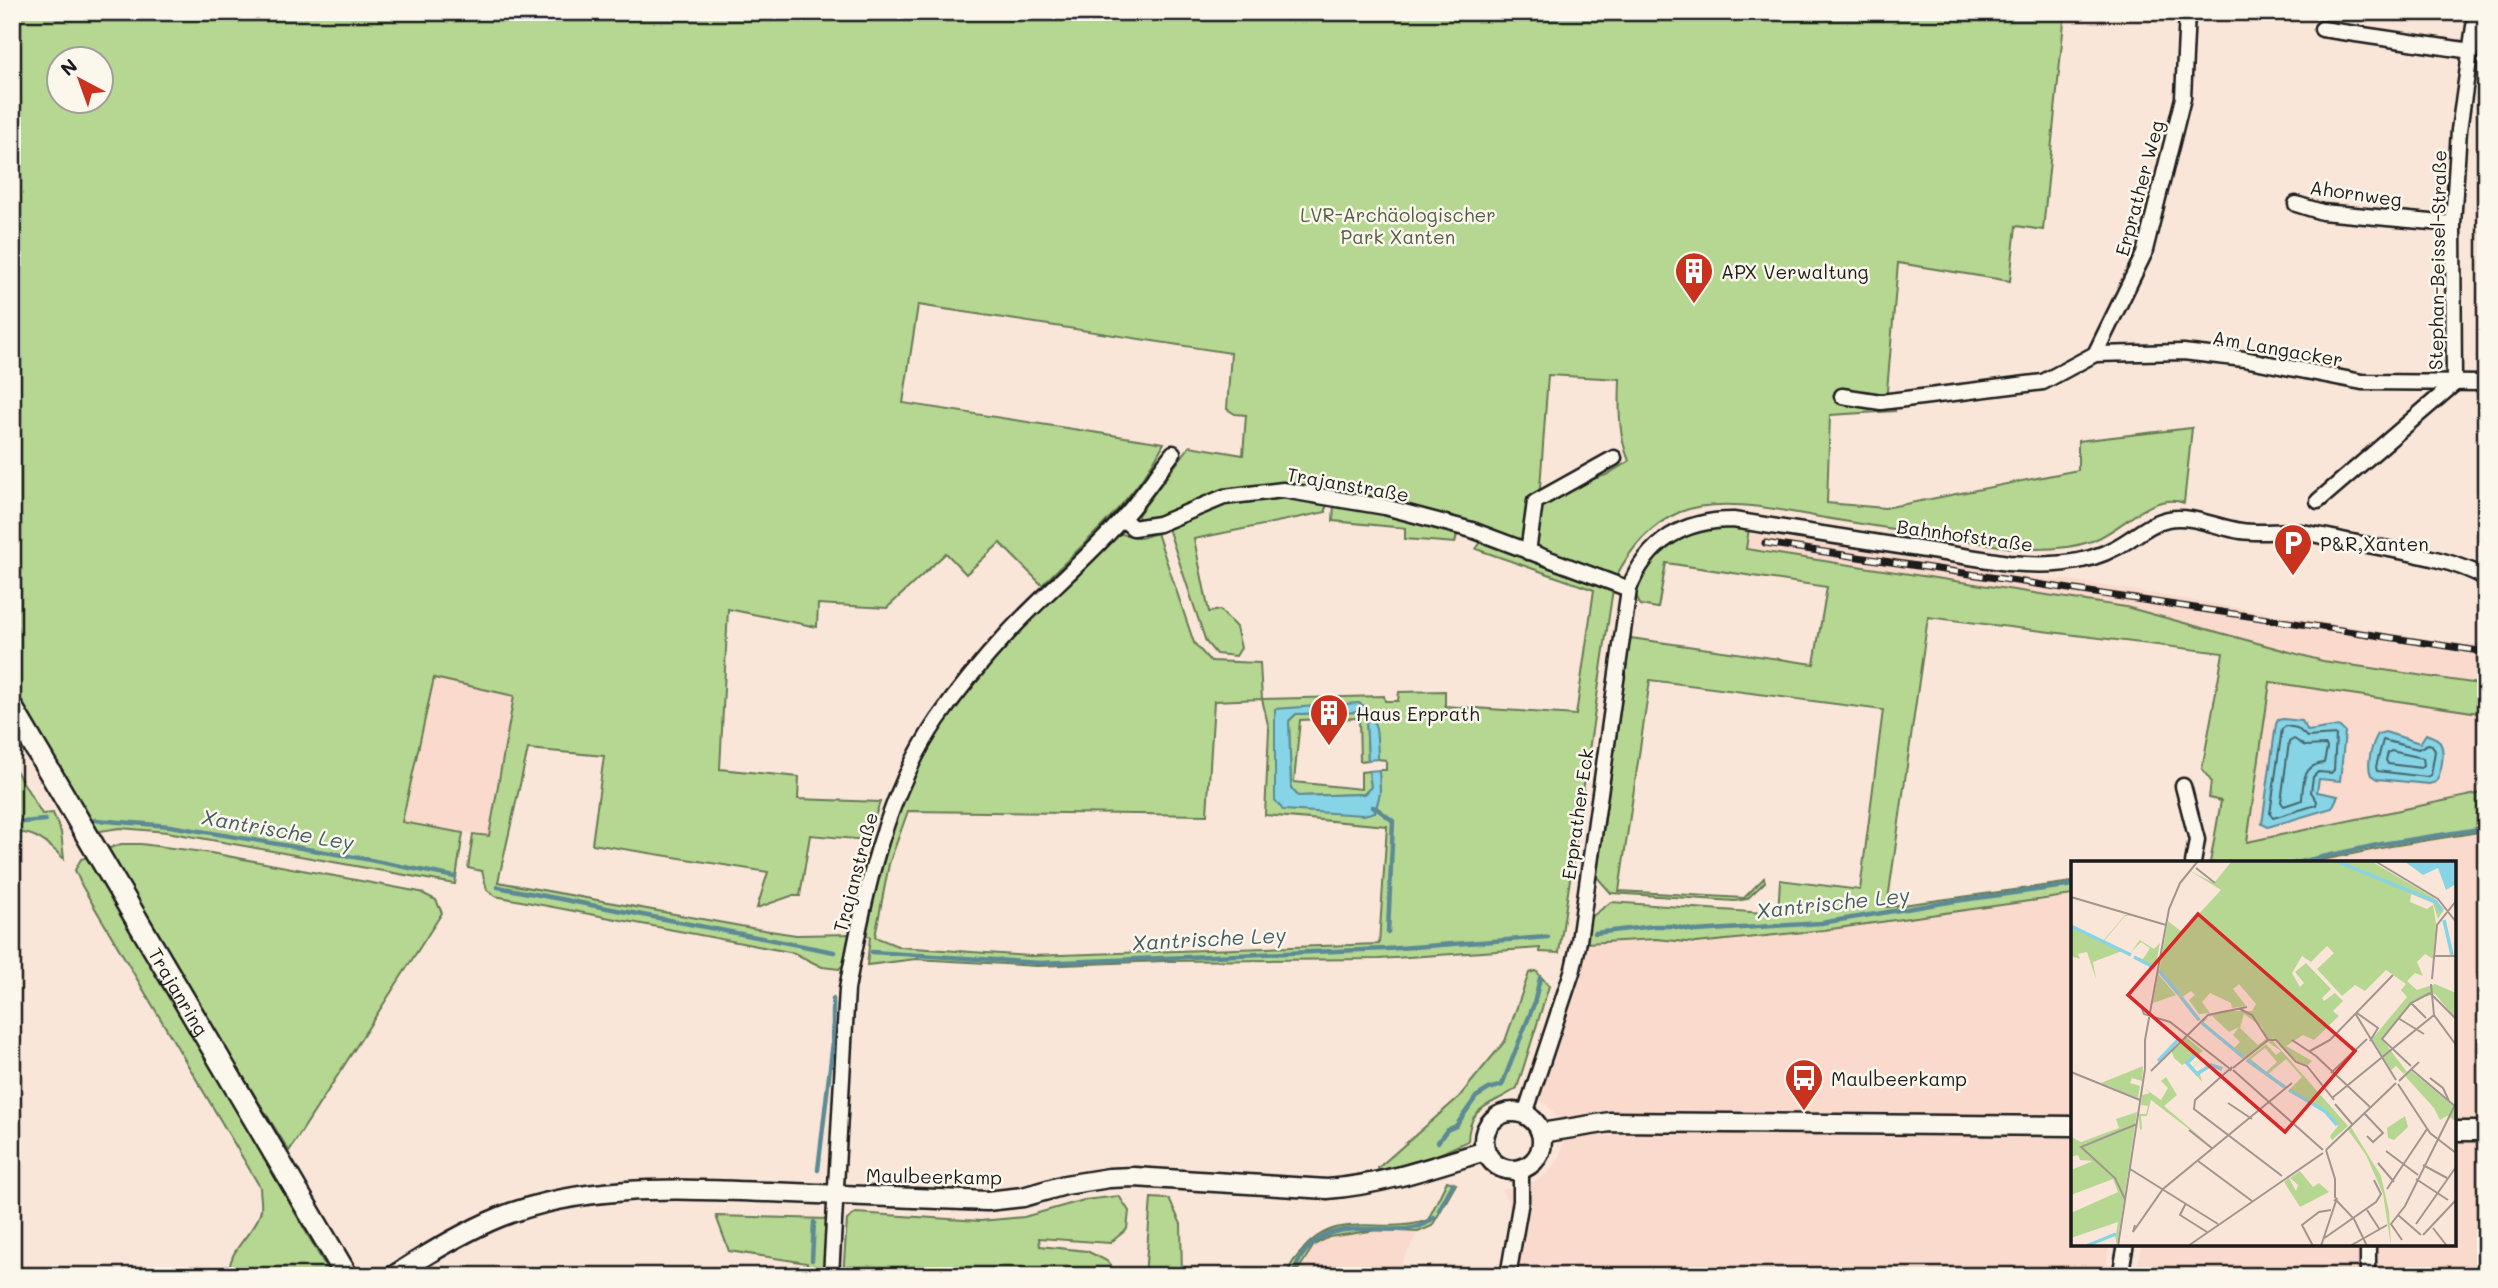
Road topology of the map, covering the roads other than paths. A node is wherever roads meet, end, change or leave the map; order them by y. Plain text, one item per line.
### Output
1 (2187, 12) edge
2 (2476, 12) edge
3 (2322, 29) dead end
4 (2471, 51) junction
5 (2296, 204) dead end
6 (2453, 224) junction
7 (2095, 355) junction
8 (2486, 383) edge
9 (2454, 384) junction
10 (1842, 396) dead end
11 (1173, 453) dead end
12 (1614, 458) dead end
13 (2318, 501) dead end
14 (1123, 519) junction
15 (1677, 531) joint
16 (1528, 552) junction
17 (2486, 578) edge
18 (1629, 589) junction
19 (12, 708) edge
20 (2183, 786) dead end
21 (2193, 861) edge
22 (1525, 1114) junction
23 (2071, 1126) edge
24 (2456, 1131) edge
25 (2486, 1131) edge
26 (1541, 1133) junction
27 (1485, 1151) junction
28 (1521, 1170) junction
29 (837, 1194) junction
30 (2126, 1246) edge
31 (2368, 1246) edge
32 (347, 1276) edge
33 (393, 1276) edge
34 (831, 1276) edge
35 (1508, 1276) edge
36 (2120, 1276) edge
37 (2368, 1276) edge

1 - 7 street, Erprather Weg
2 - 4 street, Stephan-Beissel-Straße
3 - 4 street
4 - 6 street, Stephan-Beissel-Straße
5 - 6 street, Ahornweg
6 - 9 street, Stephan-Beissel-Straße
7 - 9 street, Am Langacker
7 - 10 street
8 - 9 street, Am Langacker
9 - 13 street
11 - 14 street, Trajanstraße
12 - 16 street
14 - 16 street, Trajanstraße
14 - 29 street, Trajanstraße
15 - 17 street, Bahnhofstraße
15 - 18 street, Erprather Eck
16 - 18 street, Trajanstraße
18 - 22 street, Erprather Eck
19 - 32 main road, Trajanring
20 - 21 street
22 - 26 street
22 - 27 street
23 - 26 street
24 - 25 street
26 - 28 street
27 - 28 street
27 - 29 street, Maulbeerkamp
28 - 35 street
29 - 33 street, Maulbeerkamp
29 - 34 street, Trajanstraße
30 - 36 street
31 - 37 street

